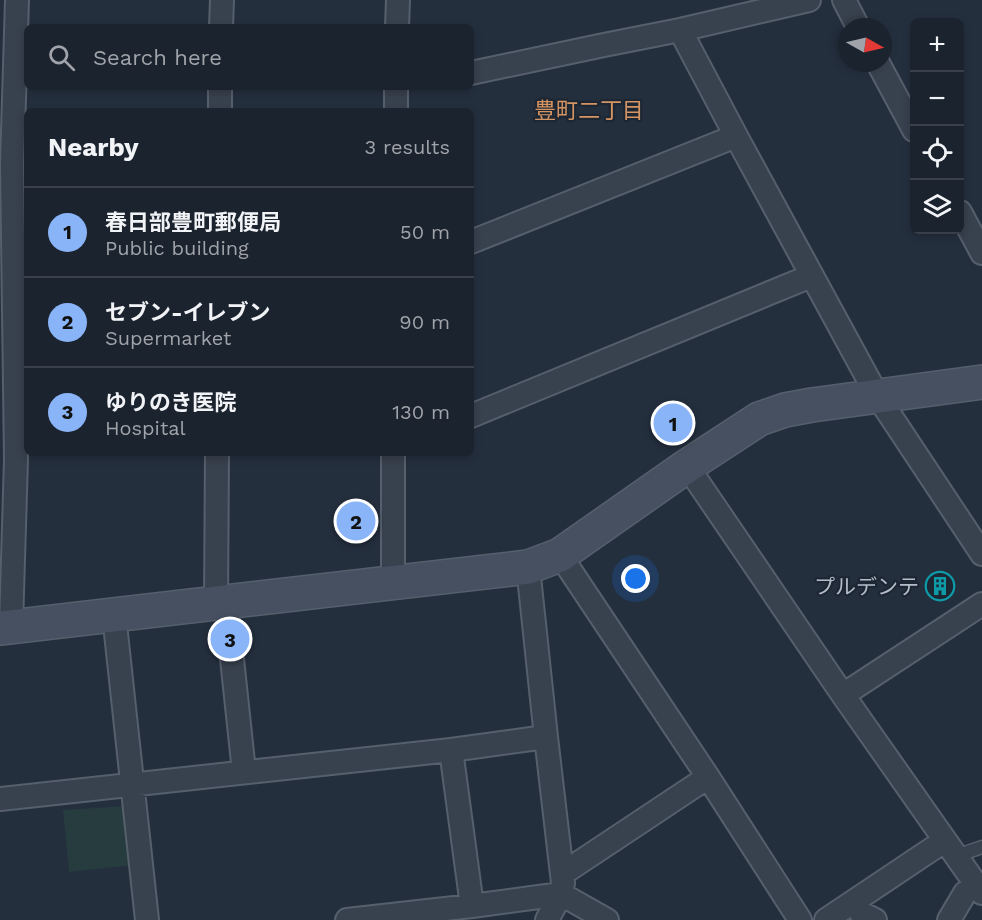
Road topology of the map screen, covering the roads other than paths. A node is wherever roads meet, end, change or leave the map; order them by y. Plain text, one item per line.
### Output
1 (17, 0) edge
2 (222, 0) edge
3 (398, 0) edge
4 (809, 0) edge
5 (844, 0) edge
6 (853, 18) edge
7 (221, 24) edge
8 (397, 24) edge
9 (680, 30) junction
10 (474, 72) edge
11 (883, 72) edge
12 (220, 90) edge
13 (220, 108) edge
14 (913, 126) edge
15 (736, 136) junction
16 (13, 164) edge
17 (964, 219) edge
18 (474, 242) edge
19 (982, 253) edge
20 (811, 276) junction
21 (982, 382) edge
22 (878, 397) junction
23 (474, 415) edge
24 (217, 456) edge
25 (393, 456) edge
26 (8, 459) edge
27 (687, 466) junction
28 (982, 554) edge
29 (560, 555) junction
30 (528, 567) junction
31 (393, 584) junction
32 (221, 603) junction
33 (982, 604) edge
34 (114, 615) junction
35 (6, 627) edge
36 (843, 695) junction
37 (546, 738) junction
38 (450, 750) junction
39 (244, 772) junction
40 (708, 777) junction
41 (133, 784) junction
42 (0, 799) edge
43 (982, 847) edge
44 (950, 848) junction
45 (562, 883) junction
46 (979, 889) edge
47 (853, 902) junction
48 (472, 906) junction
49 (147, 920) edge
50 (347, 920) edge
51 (547, 920) edge
52 (607, 920) edge
53 (800, 920) edge
54 (826, 920) edge
55 (875, 920) edge
56 (949, 920) edge

1 - 16 street
2 - 7 street
3 - 8 street
4 - 9 street
5 - 6 street
9 - 10 street
9 - 15 street
11 - 14 street
12 - 13 street
15 - 18 street
15 - 20 street
16 - 26 street
17 - 19 street
20 - 22 street
20 - 23 street
21 - 22 street
22 - 27 street
22 - 28 street
24 - 32 street
25 - 31 street
26 - 35 street
27 - 29 street
27 - 36 street
29 - 30 street
29 - 40 street
30 - 31 street
30 - 37 street
31 - 32 street
32 - 34 street
32 - 39 street
33 - 36 street
34 - 35 street
34 - 41 street
36 - 44 street
37 - 38 street
37 - 45 street
38 - 39 street
38 - 48 street
39 - 41 street
40 - 45 street
40 - 53 street
41 - 42 street
41 - 49 street
43 - 44 lane
44 - 46 street
44 - 47 street
45 - 48 street
45 - 51 street
45 - 52 street
46 - 56 street
47 - 54 street
47 - 55 street
48 - 50 street

